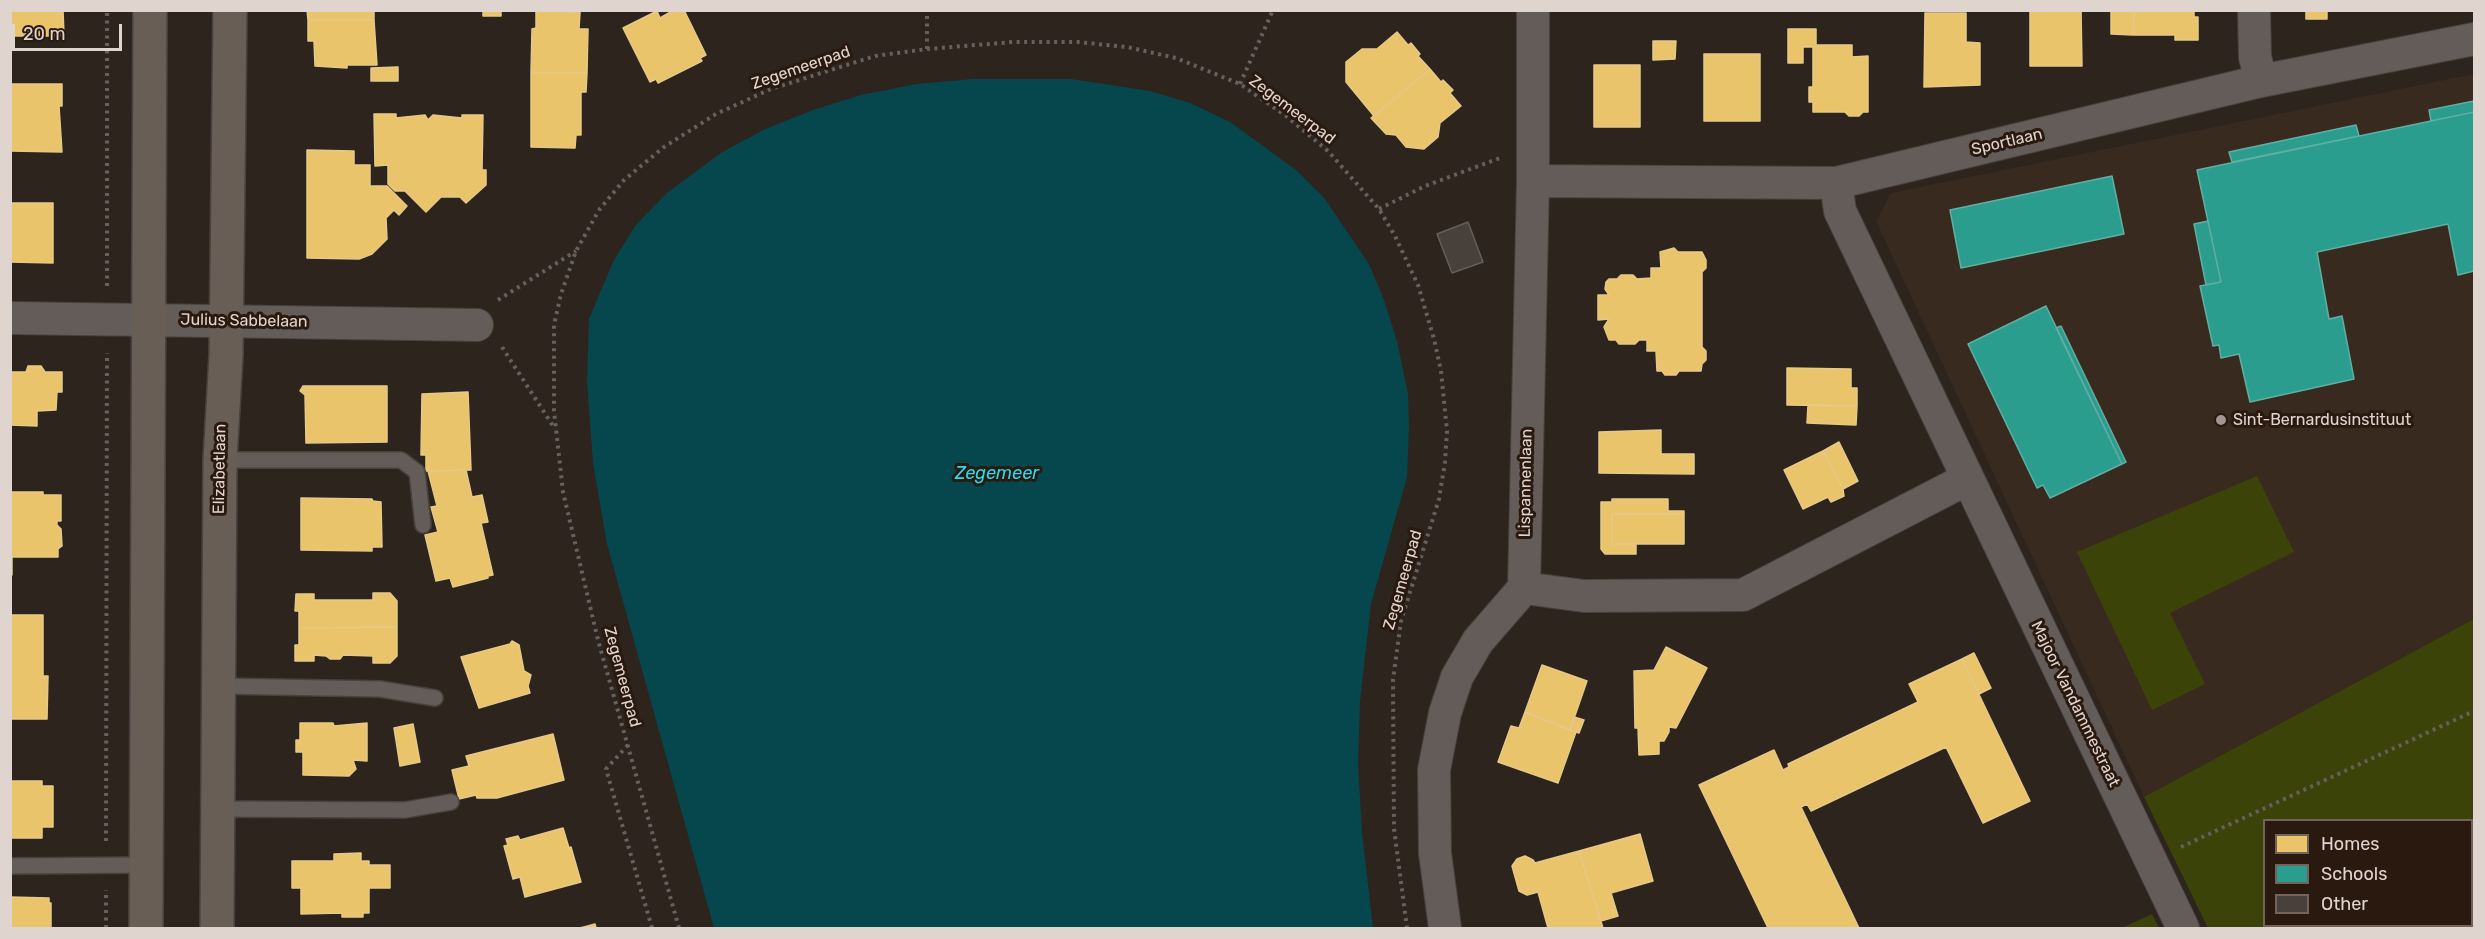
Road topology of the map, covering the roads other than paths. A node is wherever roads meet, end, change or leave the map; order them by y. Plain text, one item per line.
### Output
1 (150, 10) edge
2 (230, 10) edge
3 (1533, 10) edge
4 (2254, 10) edge
5 (2475, 39) edge
6 (2261, 81) junction
7 (1533, 181) junction
8 (1836, 183) junction
9 (10, 318) edge
10 (150, 320) junction
11 (226, 321) junction
12 (477, 325) road end
13 (220, 460) junction
14 (1967, 479) junction
15 (423, 525) dead end
16 (1524, 588) junction
17 (219, 686) junction
18 (435, 698) dead end
19 (451, 802) dead end
20 (218, 809) junction
21 (146, 865) junction
22 (10, 866) edge
23 (146, 928) edge
24 (217, 928) edge
25 (1445, 928) edge
26 (2183, 928) edge

1 - 10 main road
2 - 11 main road, Elizabetlaan
3 - 7 street, Lispannenlaan
4 - 6 street
5 - 6 street, Sportlaan
6 - 8 street, Sportlaan
7 - 8 street, Sportlaan
7 - 16 street, Lispannenlaan
8 - 14 street, Majoor Vandammestraat
9 - 10 street, Julius Sabbelaan
10 - 11 street, Julius Sabbelaan
10 - 21 main road
11 - 12 street, Julius Sabbelaan
11 - 13 main road, Elizabetlaan
13 - 15 lane
13 - 17 main road, Elizabetlaan
14 - 16 street
14 - 26 street, Majoor Vandammestraat
16 - 25 street
17 - 18 lane
17 - 20 main road, Elizabetlaan
19 - 20 lane
20 - 24 main road, Elizabetlaan
21 - 22 lane
21 - 23 main road

